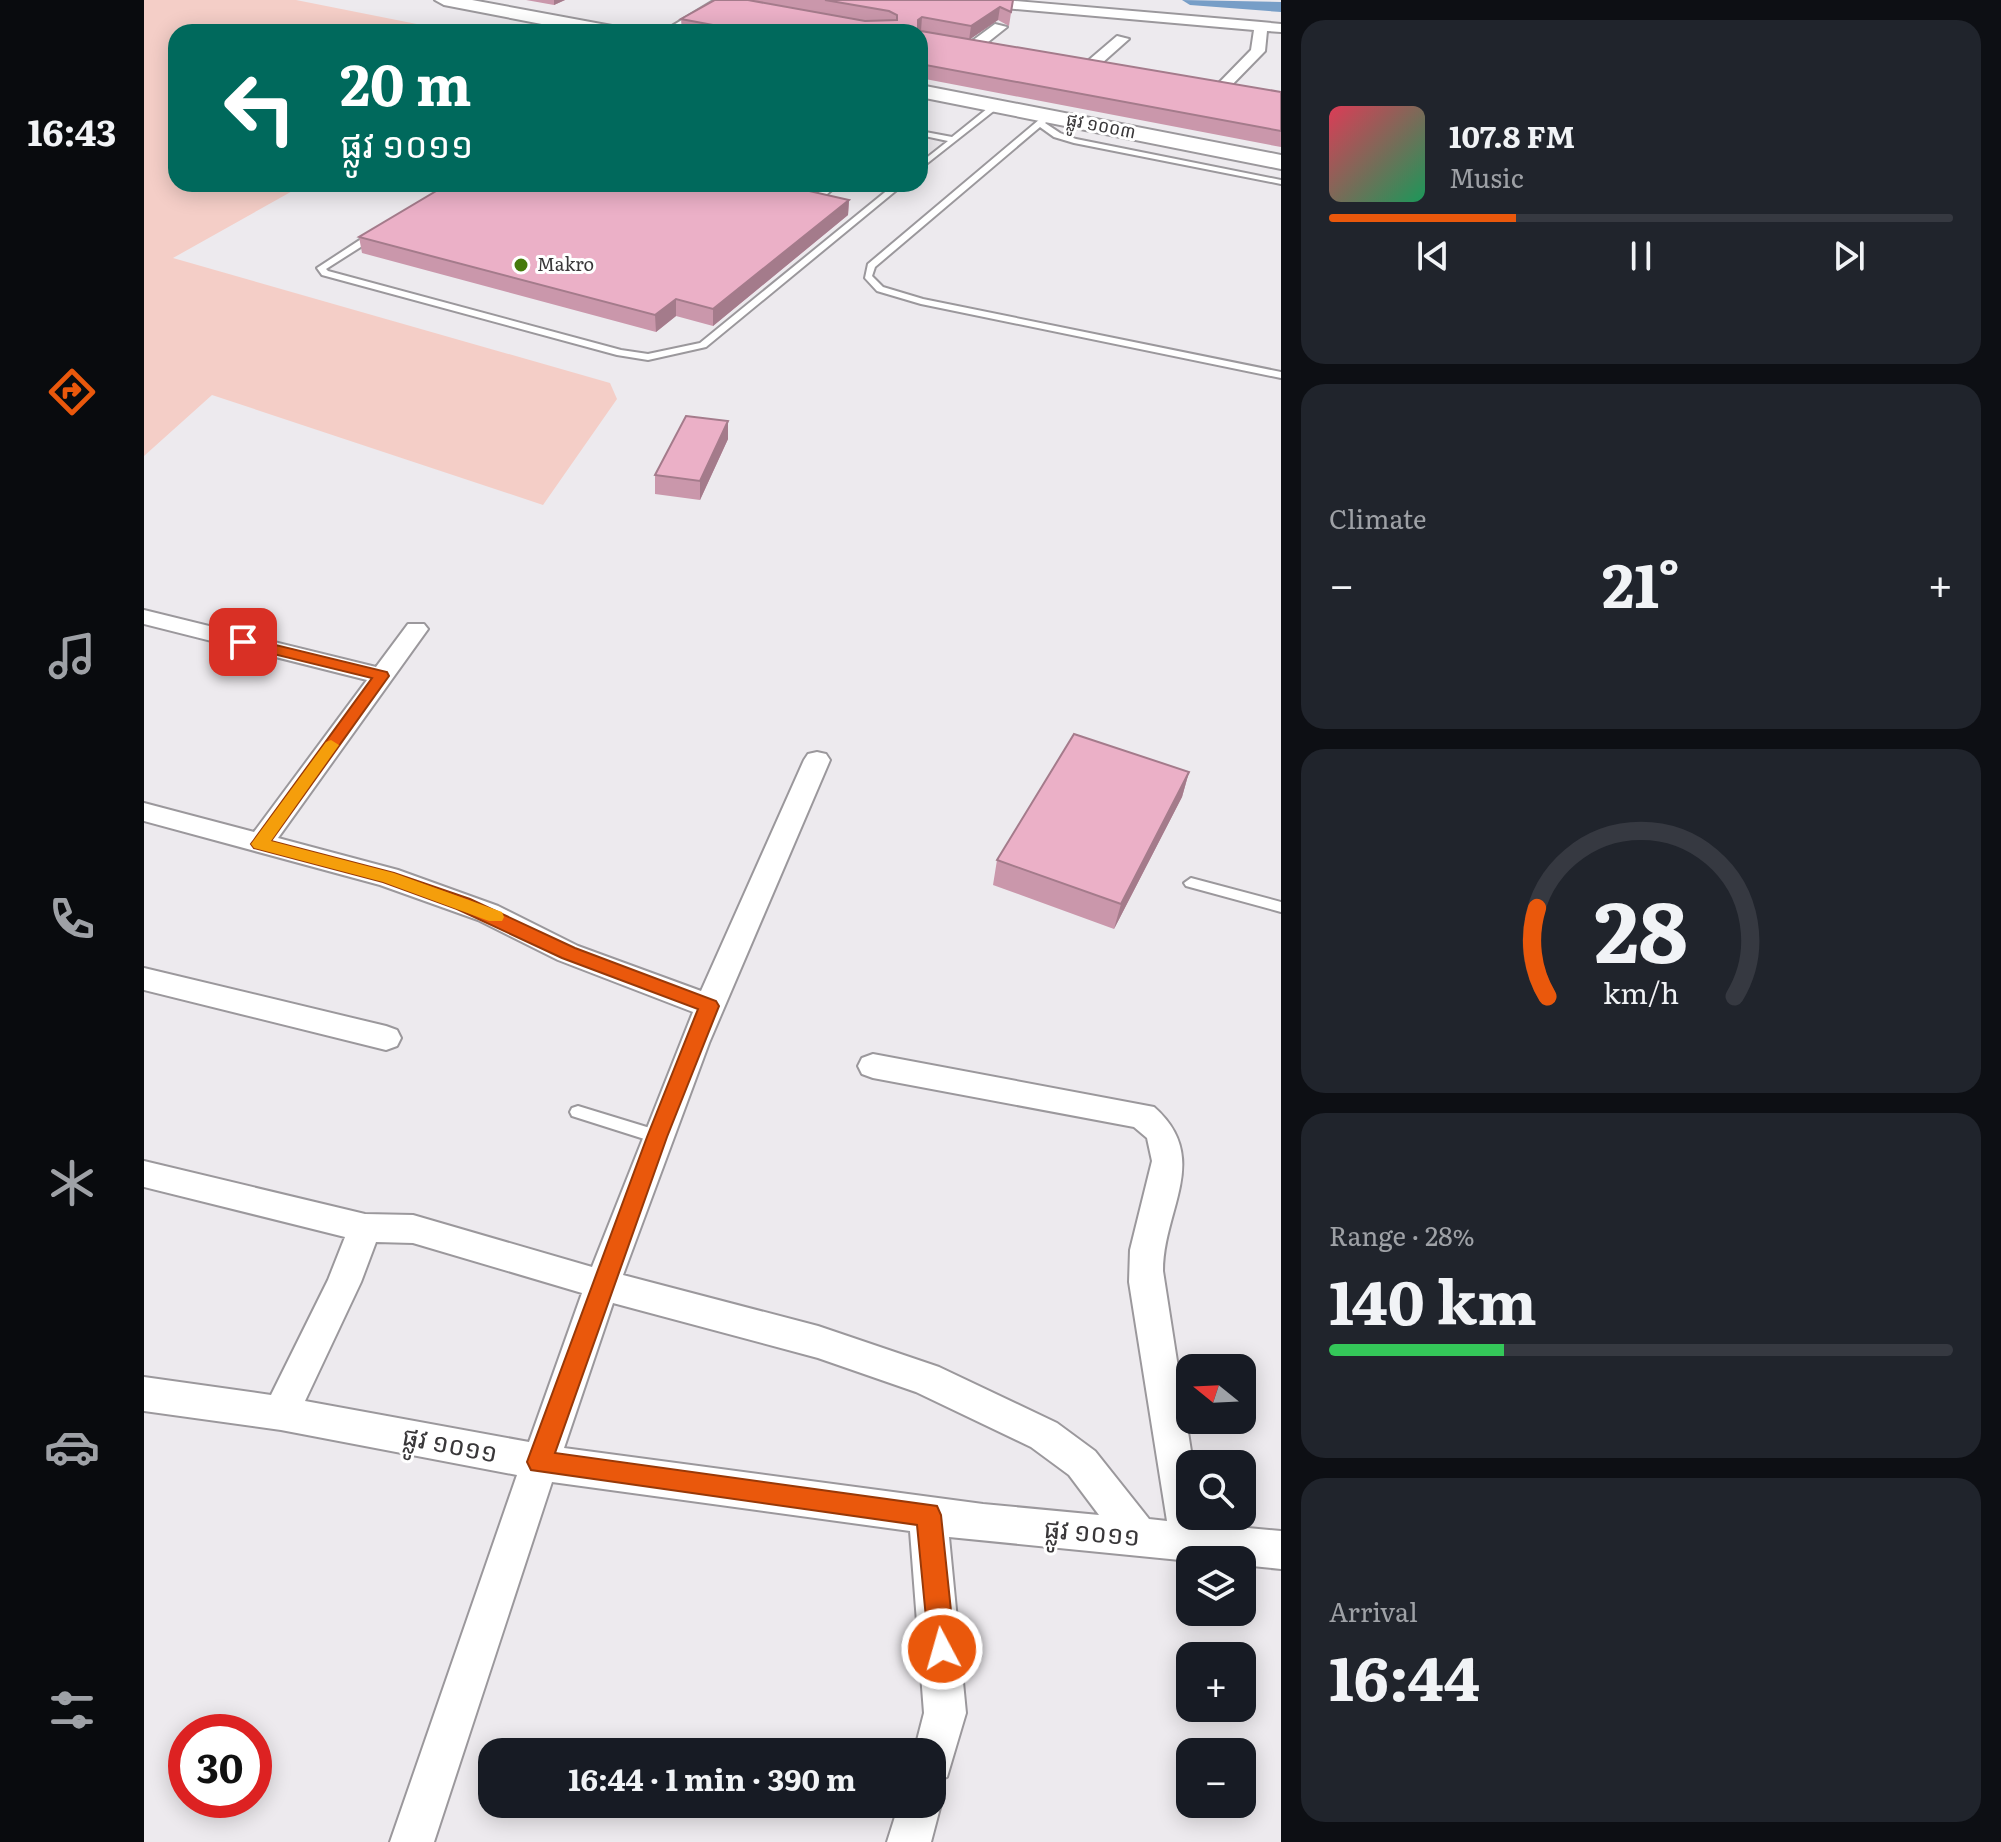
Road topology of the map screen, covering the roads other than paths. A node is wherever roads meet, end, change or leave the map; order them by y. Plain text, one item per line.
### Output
1 (444, 0) edge
2 (960, 0) edge
3 (721, 2) edge
4 (570, 24) edge
5 (683, 24) edge
6 (1261, 26) junction
7 (1000, 27) edge
8 (1281, 28) edge
9 (1122, 39) dead end
10 (973, 47) edge
11 (1088, 68) edge
12 (1235, 92) edge
13 (928, 93) edge
14 (996, 106) junction
15 (1045, 120) junction
16 (928, 135) edge
17 (955, 140) junction
18 (928, 161) edge
19 (1281, 162) edge
20 (1281, 182) edge
21 (825, 192) edge
22 (890, 192) edge
23 (818, 197) edge
24 (380, 231) edge
25 (1281, 375) edge
26 (144, 617) edge
27 (416, 629) dead end
28 (381, 676) junction
29 (817, 760) dead end
30 (144, 812) edge
31 (260, 844) junction
32 (1191, 883) dead end
33 (1281, 907) edge
34 (144, 979) edge
35 (709, 1006) junction
36 (386, 1038) dead end
37 (873, 1066) dead end
38 (578, 1112) dead end
39 (657, 1137) junction
40 (144, 1174) edge
41 (365, 1228) junction
42 (603, 1285) junction
43 (144, 1394) edge
44 (281, 1413) junction
45 (539, 1462) junction
46 (928, 1515) junction
47 (1140, 1538) junction
48 (1190, 1542) junction
49 (1281, 1550) edge
50 (938, 1738) edge
51 (916, 1818) edge
52 (412, 1842) edge
53 (909, 1842) edge

1 - 4 main road
2 - 6 street
3 - 5 street
6 - 8 street
6 - 12 street
7 - 10 street
9 - 11 street
13 - 14 main road, ផ្លូវ ១០០៣
14 - 15 main road, ផ្លូវ ១០០៣
14 - 17 lane
15 - 19 main road, ផ្លូវ ១០០៣
15 - 20 lane
15 - 25 lane
16 - 17 lane
17 - 18 lane
21 - 23 lane
22 - 24 lane
26 - 28 street
27 - 28 street
28 - 31 street
29 - 35 street
30 - 31 street
31 - 35 street
32 - 33 lane
34 - 36 street
35 - 39 street
37 - 48 street
38 - 39 lane
39 - 42 street
40 - 41 street
41 - 42 street
41 - 44 street
42 - 45 street
42 - 47 street
43 - 44 street, ផ្លូវ ១០១១
44 - 45 street, ផ្លូវ ១០១១
45 - 46 street, ផ្លូវ ១០១១
45 - 52 street
46 - 47 street, ផ្លូវ ១០១១
46 - 50 street
47 - 48 street, ផ្លូវ ១០១១
48 - 49 street, ផ្លូវ ១០១១
51 - 53 street

